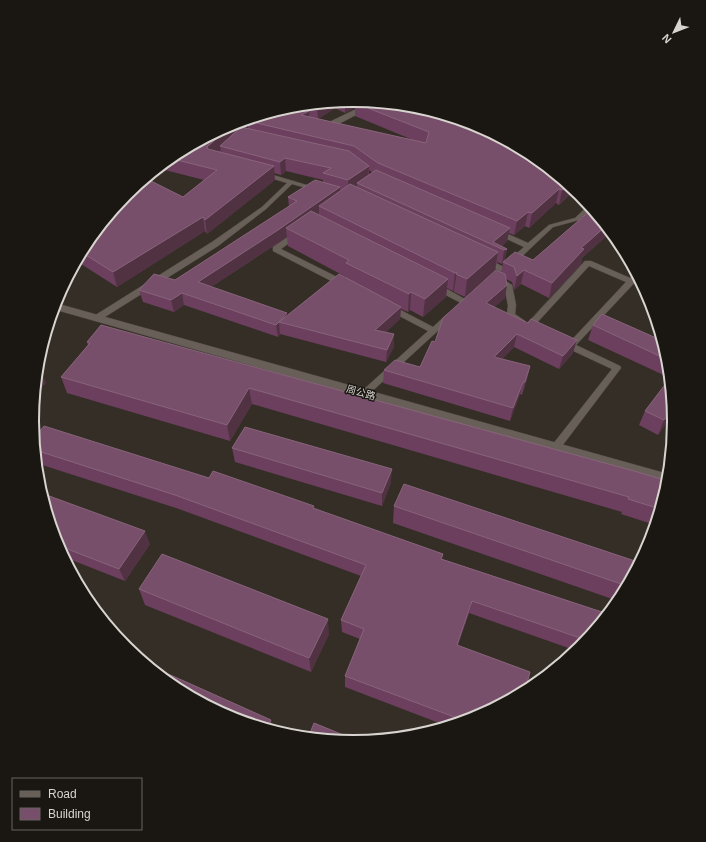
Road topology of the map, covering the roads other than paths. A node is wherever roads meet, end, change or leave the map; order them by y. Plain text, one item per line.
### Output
1 (365, 108) edge
2 (313, 122) edge
3 (252, 171) edge
4 (291, 182) junction
5 (327, 192) edge
6 (586, 211) edge
7 (491, 230) edge
8 (300, 232) edge
9 (528, 246) junction
10 (482, 259) edge
11 (503, 269) junction
12 (633, 278) edge
13 (633, 279) edge
14 (431, 284) edge
15 (352, 288) edge
16 (386, 306) edge
17 (60, 308) edge
18 (97, 318) junction
19 (434, 331) junction
20 (365, 393) junction
21 (556, 447) junction
22 (662, 477) edge

1 - 2 street
3 - 4 lane
4 - 5 lane
4 - 18 lane
6 - 9 lane
7 - 9 lane
8 - 15 lane
9 - 11 lane
10 - 11 lane
11 - 12 lane
13 - 21 lane
14 - 19 lane
16 - 19 lane
17 - 18 street, 周公路
18 - 20 street, 周公路
19 - 20 lane
20 - 21 street, 周公路
21 - 22 street, 周公路

